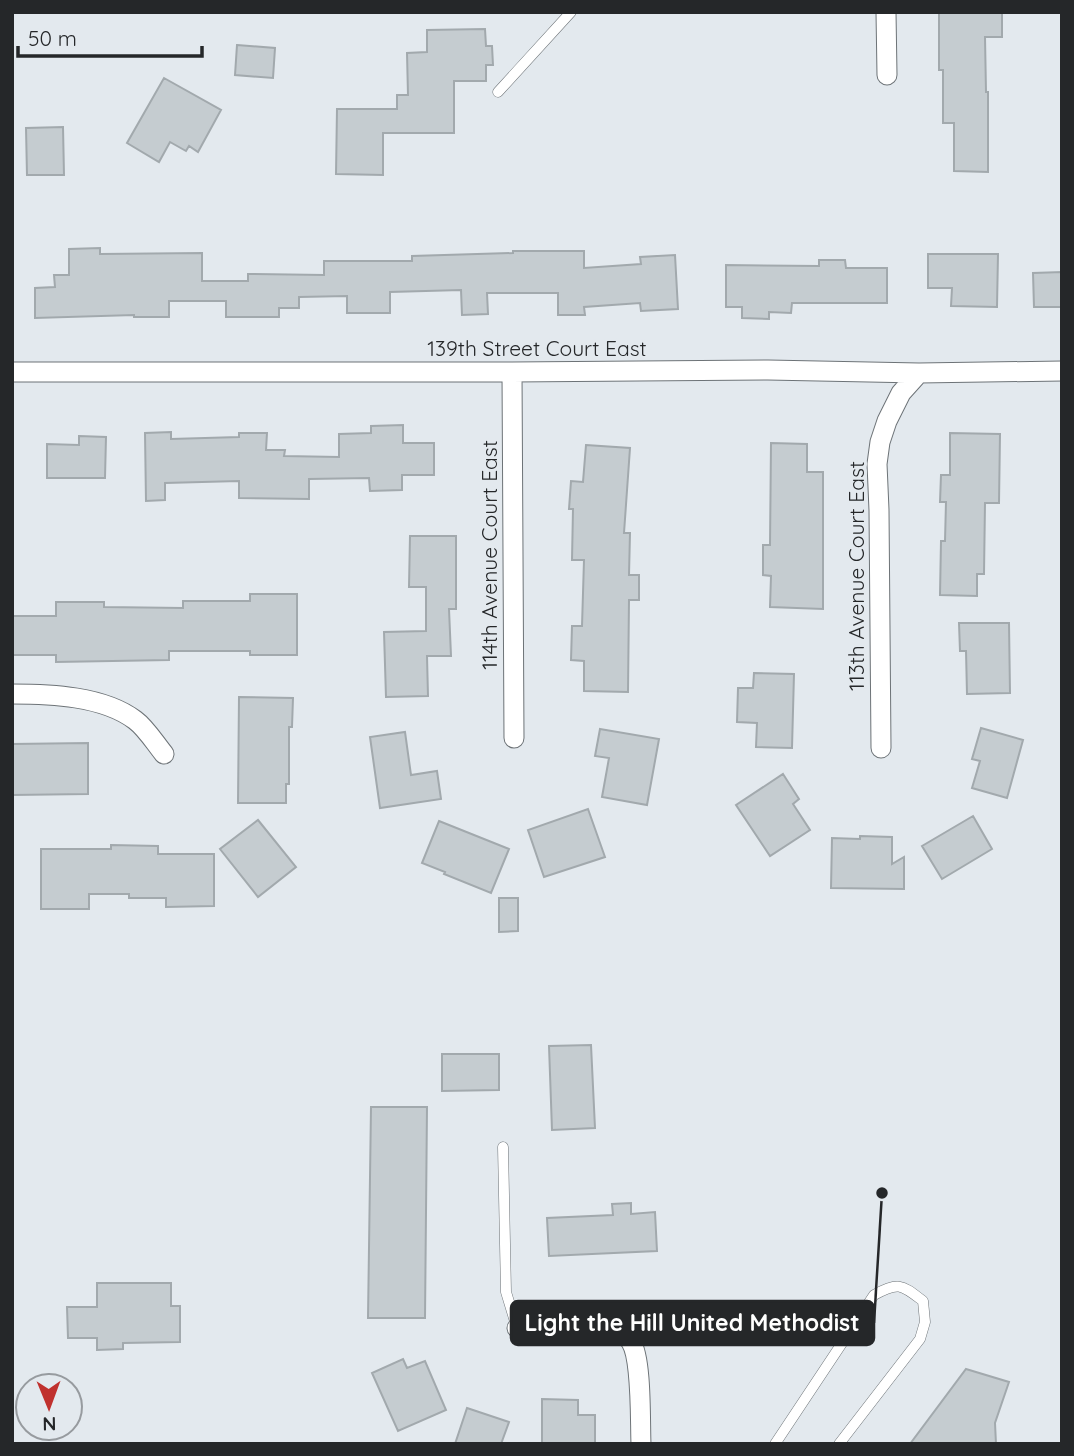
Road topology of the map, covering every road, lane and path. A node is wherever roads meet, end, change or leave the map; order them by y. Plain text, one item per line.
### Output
1 (571, 12) edge
2 (886, 12) edge
3 (887, 75) dead end
4 (498, 92) dead end
5 (1062, 371) edge
6 (12, 372) edge
7 (512, 372) junction
8 (919, 373) junction
9 (12, 694) edge
10 (514, 738) dead end
11 (881, 748) dead end
12 (164, 754) dead end
13 (503, 1147) dead end
14 (517, 1328) joint
15 (641, 1444) edge
16 (775, 1444) edge
17 (839, 1444) edge

1 - 4 lane
2 - 3 street
5 - 8 street, 139th Street Court East
6 - 7 street, 139th Street Court East
7 - 8 street, 139th Street Court East
7 - 10 street, 114th Avenue Court East
8 - 11 street, 113th Avenue Court East
9 - 12 street
13 - 14 lane
14 - 15 street
16 - 17 lane

